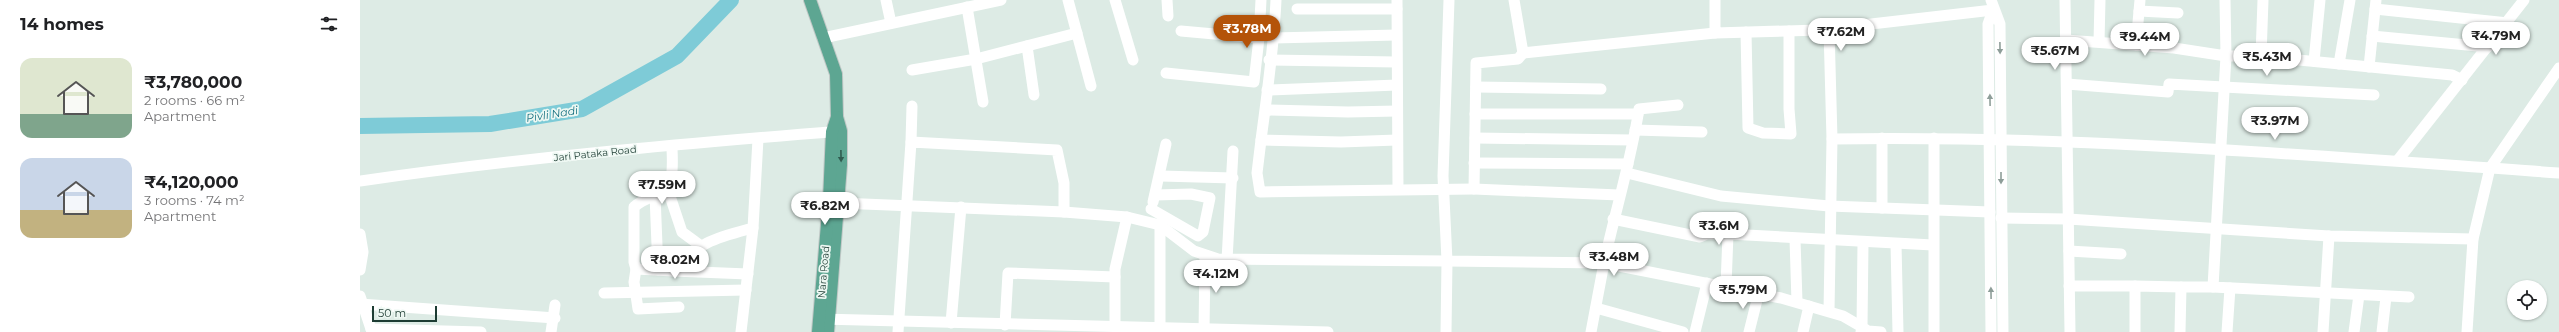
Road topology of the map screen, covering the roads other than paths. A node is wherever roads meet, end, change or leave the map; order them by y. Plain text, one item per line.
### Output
1 (810, 0) edge
2 (886, 0) edge
3 (1001, 0) edge
4 (1068, 0) edge
5 (1116, 0) edge
6 (1167, 0) edge
7 (1261, 0) edge
8 (1276, 0) edge
9 (1449, 0) edge
10 (1514, 0) edge
11 (1715, 0) edge
12 (2065, 0) edge
13 (2100, 0) edge
14 (2225, 0) edge
15 (2264, 0) edge
16 (2320, 0) edge
17 (2350, 0) edge
18 (2524, 0) edge
19 (2375, 4) edge
20 (1397, 5) edge
21 (1992, 5) edge
22 (2139, 5) edge
23 (967, 7) junction
24 (1297, 9) dead end
25 (2178, 13) dead end
26 (1168, 16) dead end
27 (891, 23) junction
28 (2508, 23) junction
29 (1828, 29) junction
30 (1181, 31) dead end
31 (1789, 31) junction
32 (1746, 32) junction
33 (1077, 33) junction
34 (1715, 33) junction
35 (1396, 35) junction
36 (2372, 36) junction
37 (824, 38) junction
38 (1259, 38) junction
39 (1274, 38) junction
40 (2066, 40) junction
41 (2099, 42) junction
42 (2136, 45) junction
43 (1027, 46) junction
44 (2488, 47) junction
45 (1523, 53) junction
46 (2226, 56) junction
47 (2261, 56) junction
48 (976, 58) junction
49 (1133, 60) dead end
50 (1269, 60) junction
51 (1396, 62) junction
52 (2314, 62) junction
53 (2339, 64) junction
54 (2369, 67) junction
55 (2559, 68) edge
56 (912, 70) dead end
57 (1166, 73) dead end
58 (2462, 80) junction
59 (2067, 84) junction
60 (1397, 85) junction
61 (1091, 86) dead end
62 (1476, 87) junction
63 (2224, 87) junction
64 (1601, 89) dead end
65 (1267, 90) junction
66 (1034, 95) dead end
67 (2374, 95) dead end
68 (983, 102) dead end
69 (1678, 105) dead end
70 (912, 106) dead end
71 (1266, 110) junction
72 (1397, 111) junction
73 (1475, 114) junction
74 (1638, 114) junction
75 (836, 131) junction
76 (1702, 132) dead end
77 (1633, 135) junction
78 (1475, 138) junction
79 (1882, 138) junction
80 (1934, 138) junction
81 (758, 139) junction
82 (1832, 139) junction
83 (1996, 139) junction
84 (1261, 140) junction
85 (1397, 140) junction
86 (911, 142) junction
87 (2067, 142) junction
88 (1166, 144) dead end
89 (672, 146) junction
90 (2220, 149) junction
91 (1233, 151) dead end
92 (2398, 160) junction
93 (1474, 163) junction
94 (2490, 168) junction
95 (1627, 169) junction
96 (2559, 173) edge
97 (1161, 176) junction
98 (1233, 178) junction
99 (360, 181) edge
100 (667, 187) junction
101 (1398, 189) junction
102 (1474, 189) junction
103 (1445, 190) junction
104 (655, 195) junction
105 (1155, 195) junction
106 (1619, 195) junction
107 (839, 203) junction
108 (908, 206) junction
109 (1829, 206) junction
110 (961, 207) junction
111 (1882, 208) junction
112 (1152, 209) junction
113 (1933, 211) junction
114 (1064, 212) junction
115 (1990, 212) junction
116 (1127, 217) junction
117 (2001, 218) junction
118 (1613, 219) junction
119 (2068, 219) junction
120 (1149, 222) junction
121 (1160, 225) junction
122 (753, 228) junction
123 (2216, 228) junction
124 (360, 234) edge
125 (1728, 234) junction
126 (1198, 236) junction
127 (2329, 236) junction
128 (1795, 239) junction
129 (2473, 239) junction
130 (1830, 240) junction
131 (1863, 243) junction
132 (1896, 244) junction
133 (1933, 245) junction
134 (700, 246) junction
135 (2069, 252) junction
136 (1202, 254) junction
137 (2121, 254) dead end
138 (1227, 260) junction
139 (1446, 261) junction
140 (1604, 263) junction
141 (636, 269) junction
142 (360, 270) edge
143 (658, 270) junction
144 (673, 270) junction
145 (748, 274) junction
146 (1115, 277) junction
147 (1707, 283) junction
148 (1726, 286) junction
149 (2069, 286) junction
150 (2135, 286) junction
151 (2180, 287) junction
152 (2213, 287) junction
153 (2230, 288) junction
154 (746, 290) junction
155 (636, 292) junction
156 (1759, 292) junction
157 (604, 293) dead end
158 (2326, 293) junction
159 (2359, 295) junction
160 (2386, 296) junction
161 (2409, 297) dead end
162 (361, 301) edge
163 (1797, 302) junction
164 (555, 305) dead end
165 (1809, 306) junction
166 (679, 307) dead end
167 (1596, 308) junction
168 (464, 311) junction
169 (1829, 311) junction
170 (554, 318) junction
171 (824, 319) junction
172 (1005, 325) junction
173 (953, 326) edge
174 (898, 327) edge
175 (924, 327) edge
176 (978, 328) edge
177 (1115, 328) junction
178 (1160, 329) junction
179 (372, 330) edge
180 (1861, 330) edge
181 (463, 331) edge
182 (1204, 331) edge
183 (1257, 331) edge
184 (481, 332) edge
185 (551, 332) edge
186 (741, 332) edge
187 (818, 332) edge
188 (828, 332) edge
189 (1328, 332) edge
190 (1446, 332) edge
191 (1591, 332) edge
192 (1683, 332) edge
193 (1694, 332) edge
194 (1750, 332) edge
195 (1803, 332) edge
196 (1881, 332) edge
197 (1898, 332) edge
198 (1934, 332) edge
199 (1992, 332) edge
200 (2003, 332) edge
201 (2070, 332) edge
202 (2135, 332) edge
203 (2180, 332) edge
204 (2227, 332) edge
205 (2324, 332) edge
206 (2354, 332) edge
207 (2382, 332) edge
208 (2467, 332) edge

1 - 37 main road, Nara Road
2 - 27 street
3 - 23 street
4 - 33 street
5 - 49 street
6 - 26 street
7 - 38 street
8 - 39 street
9 - 103 street
10 - 45 street
11 - 34 street
12 - 40 street
13 - 41 street
14 - 46 street
15 - 47 street
16 - 52 street
17 - 53 street
18 - 28 street
19 - 28 street
19 - 36 street
20 - 24 street
20 - 35 street
21 - 29 street
21 - 83 street
22 - 25 street
22 - 42 street
23 - 27 street
23 - 48 street
27 - 37 street
28 - 44 street
29 - 31 street
29 - 82 street
30 - 38 street
31 - 32 street
31 - 32 street
32 - 34 street
33 - 43 street
33 - 61 street
34 - 45 street
35 - 39 street
35 - 51 street
36 - 44 street
36 - 54 street
37 - 75 main road, Nara Road
38 - 57 street
39 - 50 street
40 - 41 street
40 - 59 street
41 - 42 street
42 - 46 street
43 - 48 street
43 - 66 street
44 - 58 street
45 - 62 street
46 - 47 street
46 - 63 street
47 - 52 street
48 - 56 street
48 - 68 street
50 - 51 street
50 - 65 street
51 - 60 street
52 - 53 street
53 - 54 street
54 - 58 street
55 - 94 street
58 - 92 street
59 - 63 street
59 - 87 street
60 - 65 street
60 - 72 street
62 - 64 street
62 - 73 street
63 - 67 street
63 - 90 street
65 - 71 street
69 - 74 street
70 - 86 street
71 - 72 street
71 - 84 street
72 - 85 street
73 - 74 street
73 - 78 street
74 - 77 street
75 - 81 street, Jari Pataka Road
75 -> 107 main road, Nara Road
75 - 171 main road, Nara Road
76 - 77 street
77 - 78 street
77 - 95 street
78 - 93 street
79 - 80 street
79 - 82 street
79 - 111 street
80 - 83 street
80 - 113 street
81 - 89 street, Jari Pataka Road
81 - 122 street
82 - 109 street
83 - 87 street
83 - 115 street
83 -> 117 street
84 - 85 street
84 - 101 street
85 - 101 street
86 - 108 street
86 - 114 street
87 - 90 street
87 - 119 street
88 - 97 street
89 - 99 street, Jari Pataka Road
89 - 100 street
90 - 92 street
90 - 123 street
91 - 98 street
92 - 94 street
93 - 95 street
93 - 102 street
94 - 96 street
94 - 129 street
95 - 106 street
95 - 109 street
97 - 98 street
97 - 105 street
98 - 138 street
100 - 104 street
100 - 134 street
101 - 103 street
102 - 103 street
102 - 106 street
103 - 139 street
104 - 141 street
104 - 143 street
105 - 112 street
105 - 126 street
106 - 118 street
107 - 108 street
107 - 171 main road, Nara Road
108 - 110 street
108 - 174 street
109 - 111 street
109 - 130 street
110 - 114 street
110 - 173 street
111 - 113 street
112 - 120 street
112 - 126 street
113 - 115 street
113 - 133 street
114 - 116 street
199 -> 115 street
116 - 120 street
116 - 146 street
117 - 119 street
117 - 200 street
118 - 125 street
118 - 140 street
119 - 123 street
119 - 135 street
120 - 121 street
121 - 136 street
121 - 178 street
122 - 134 street
122 - 145 street
123 - 127 street
123 - 152 street
124 - 142 street
125 - 128 street
125 - 148 street
126 - 136 street
127 - 129 street
127 - 158 street
128 - 130 street
128 - 163 street
129 - 208 street
130 - 131 street
130 - 169 street
131 - 132 street
131 - 180 street
132 - 133 street
132 - 197 street
133 - 198 street
134 - 144 street
135 - 137 street
135 - 149 street
136 - 138 street
136 - 182 street
138 - 139 street
139 - 140 street
139 - 190 street
140 - 147 street
140 - 167 street
141 - 143 street
141 - 155 street
143 - 144 street
144 - 145 street
145 - 154 street
146 - 172 street
146 - 177 street
147 - 148 street
147 - 193 street
148 - 156 street
149 - 150 street
149 - 201 street
150 - 151 street
150 - 202 street
151 - 152 street
151 - 203 street
152 - 153 street
153 - 158 street
153 - 204 street
154 - 155 street
154 - 186 street
155 - 157 street
155 - 166 street
156 - 163 street
156 - 194 street
158 - 159 street
158 - 205 street
159 - 160 street
159 - 206 street
160 - 161 street
160 - 207 street
162 - 168 street
162 - 179 street
163 - 165 street
164 - 170 street
165 - 169 street
165 - 195 street
167 - 191 street
167 - 192 street
168 - 170 street
168 - 181 street
169 - 180 street
170 - 185 street
171 - 174 street
171 - 187 main road, Nara Road
171 - 188 main road, Nara Road
172 - 176 street
172 - 177 street
173 - 175 street
173 - 176 street
174 - 175 street
177 - 178 street
178 - 182 street
179 - 181 street
180 - 196 street
181 - 184 street
182 - 183 street
183 - 189 street

